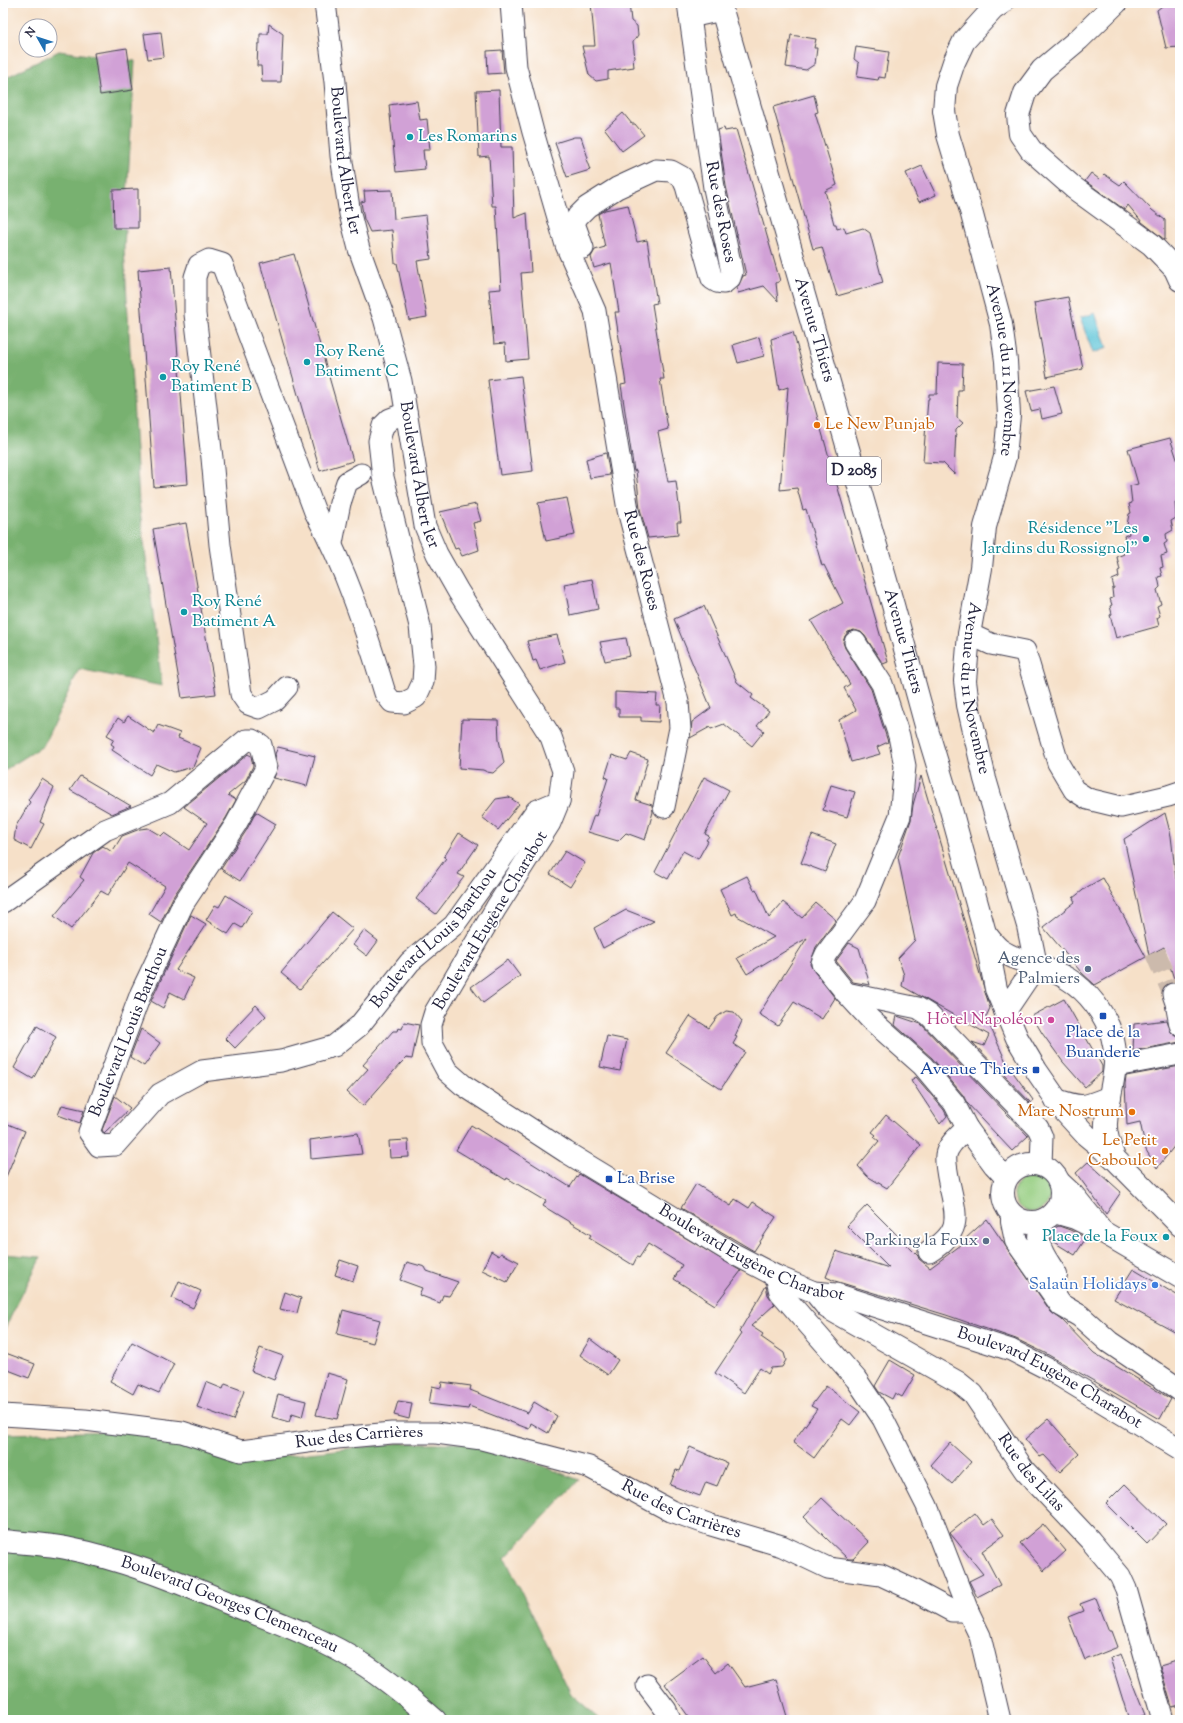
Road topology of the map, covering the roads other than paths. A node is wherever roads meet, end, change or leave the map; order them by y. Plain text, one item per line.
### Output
1 (325, 3) edge
2 (511, 3) edge
3 (1002, 3) edge
4 (1116, 3) edge
5 (721, 7) edge
6 (689, 10) edge
7 (1180, 280) edge
8 (595, 311) junction
9 (406, 413) junction
10 (361, 474) dead end
11 (332, 544) junction
12 (969, 634) junction
13 (855, 642) dead end
14 (287, 687) dead end
15 (1174, 794) edge
16 (559, 801) junction
17 (664, 807) dead end
18 (3, 902) edge
19 (985, 933) junction
20 (1036, 965) junction
21 (846, 993) junction
22 (1175, 995) tunnel mouth
23 (1005, 1011) junction
24 (1180, 1025) edge
25 (1180, 1054) edge
26 (1116, 1066) junction
27 (1110, 1097) junction
28 (1056, 1100) junction
29 (967, 1128) junction
30 (1114, 1158) junction
31 (1041, 1166) junction
32 (1006, 1178) junction
33 (1059, 1182) junction
34 (1012, 1215) junction
35 (1049, 1216) junction
36 (1180, 1225) edge
37 (1103, 1232) junction
38 (929, 1252) dead end
39 (776, 1276) junction
40 (1180, 1277) edge
41 (814, 1292) junction
42 (1080, 1316) junction
43 (1180, 1390) edge
44 (3, 1415) edge
45 (1180, 1448) edge
46 (3, 1541) edge
47 (968, 1611) junction
48 (647, 1685) dead end
49 (435, 1720) edge
50 (670, 1720) edge
51 (1000, 1720) edge
52 (1163, 1720) edge

1 - 9 street, Boulevard Albert Ier
2 - 8 street, Rue des Roses
3 - 12 main road, Avenue du 11 Novembre
4 - 7 main road
5 - 6 street
5 - 19 main road, Avenue Thiers / D 2085
6 - 8 street, Rue des Roses
8 - 17 street, Rue des Roses
9 - 11 street
9 - 16 street, Boulevard Albert Ier
10 - 11 street
11 - 14 street
12 - 15 street
12 - 20 main road, Avenue du 11 Novembre
13 - 21 street
16 - 18 street, Boulevard Louis Barthou
16 - 39 street, Boulevard Eugène Charabot
19 - 20 main road, D 2085
19 - 23 main road, Avenue Thiers / D 2085
20 - 23 main road
20 - 26 main road, D 2085
21 - 29 street
21 - 31 street
22 - 24 street
23 - 28 main road, Avenue Thiers / D 2085
25 - 26 street
26 - 27 main road, D 2085
27 - 28 main road
27 - 30 main road, D 2085
28 - 30 main road, Avenue Thiers / D 2085
29 - 32 street
29 - 38 street
30 - 36 main road, Avenue Thiers / D 2085
31 - 32 main road
31 - 33 main road
32 - 34 main road
33 - 35 main road
33 - 37 main road
34 - 35 main road
34 - 42 main road
35 - 37 main road
35 - 42 main road
37 - 40 main road
39 - 41 street, Boulevard Eugène Charabot
39 - 47 street
41 - 45 street, Boulevard Eugène Charabot
41 - 52 street, Rue des Lilas
42 - 43 main road
44 - 47 street, Rue des Carrières
46 - 49 main road, Boulevard Georges Clemenceau
47 - 51 street
48 - 50 street

